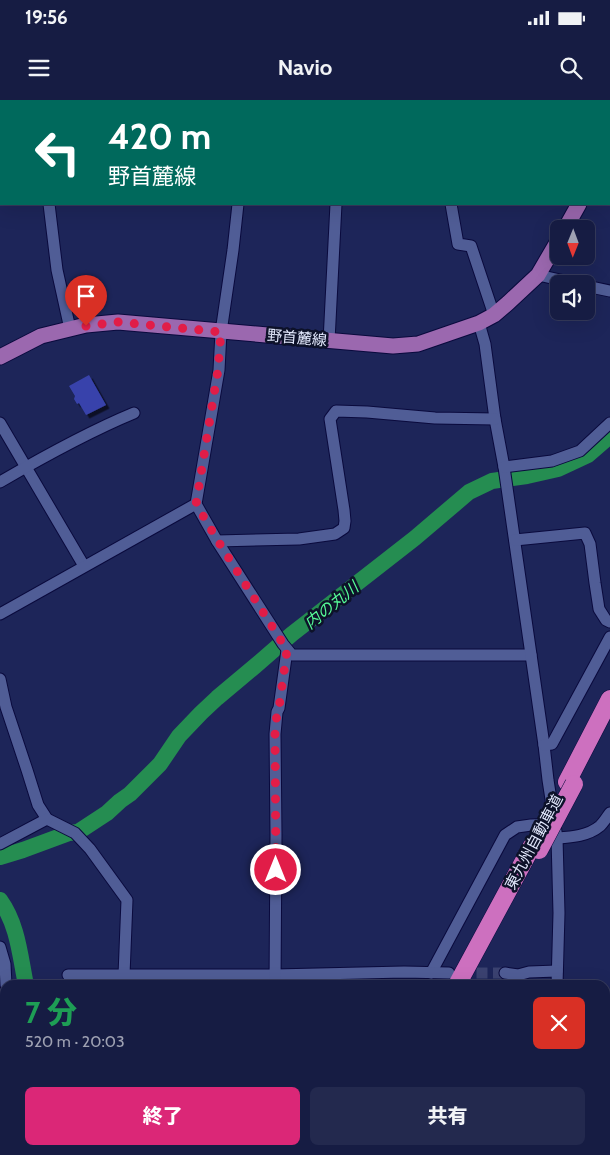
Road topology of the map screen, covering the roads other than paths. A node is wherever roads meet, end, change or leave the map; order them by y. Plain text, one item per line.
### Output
1 (49, 205) edge
2 (238, 205) edge
3 (336, 205) edge
4 (452, 205) edge
5 (578, 205) edge
6 (570, 220) edge
7 (550, 254) edge
8 (538, 275) junction
9 (550, 278) edge
10 (595, 288) edge
11 (610, 291) edge
12 (494, 315) junction
13 (479, 323) junction
14 (70, 329) junction
15 (221, 332) junction
16 (329, 341) junction
17 (0, 357) edge
18 (134, 413) dead end
19 (495, 419) junction
20 (0, 422) edge
21 (610, 423) edge
22 (504, 466) junction
23 (26, 467) junction
24 (0, 482) edge
25 (196, 504) junction
26 (515, 540) junction
27 (218, 541) junction
28 (84, 566) junction
29 (0, 614) edge
30 (610, 622) edge
31 (610, 637) edge
32 (287, 650) junction
33 (531, 655) junction
34 (0, 679) edge
35 (610, 699) edge
36 (610, 720) edge
37 (544, 745) junction
38 (570, 783) junction
39 (610, 813) edge
40 (47, 819) junction
41 (556, 824) junction
42 (557, 838) junction
43 (0, 844) edge
44 (535, 848) junction
45 (0, 947) edge
46 (557, 971) junction
47 (412, 973) junction
48 (431, 973) junction
49 (505, 973) tunnel mouth
50 (68, 975) dead end
51 (124, 975) junction
52 (453, 979) edge
53 (6, 980) edge
54 (275, 980) edge
55 (412, 980) edge
56 (469, 980) edge
57 (515, 980) edge
58 (557, 980) edge

1 - 14 street
2 - 15 street
3 - 16 street
4 - 12 street
5 - 6 main road
7 - 8 main road, 野首麓線
8 - 9 street
8 - 12 main road, 野首麓線
10 - 11 street
12 - 13 main road, 野首麓線
13 - 16 main road, 野首麓線
13 - 19 street
14 - 15 main road, 野首麓線
14 - 17 main road, 野首麓線
15 - 16 main road, 野首麓線
15 - 25 street
18 - 23 street
19 - 22 street
19 - 27 street
20 - 23 street
21 - 22 street
22 - 26 street
23 - 24 street
23 - 28 street
25 - 27 street
25 - 28 street
26 - 30 street
26 - 33 street
27 - 32 street
28 - 29 street
31 - 37 street
32 - 33 street
32 - 54 street
33 - 37 street
34 - 40 street
35 - 38 highway, 東九州自動車道
36 - 38 highway, 東九州自動車道
37 - 41 street
38 - 44 highway, 東九州自動車道
39 - 42 street
40 - 43 street
40 - 51 street
41 - 42 street
41 - 48 street
42 - 46 street
44 - 52 highway, 東九州自動車道
44 - 56 highway, 東九州自動車道
45 - 53 street
46 - 57 street
46 - 58 street
47 - 48 street
47 - 54 street
47 - 55 street
48 - 52 street
49 - 57 street
50 - 51 street
51 - 54 street

